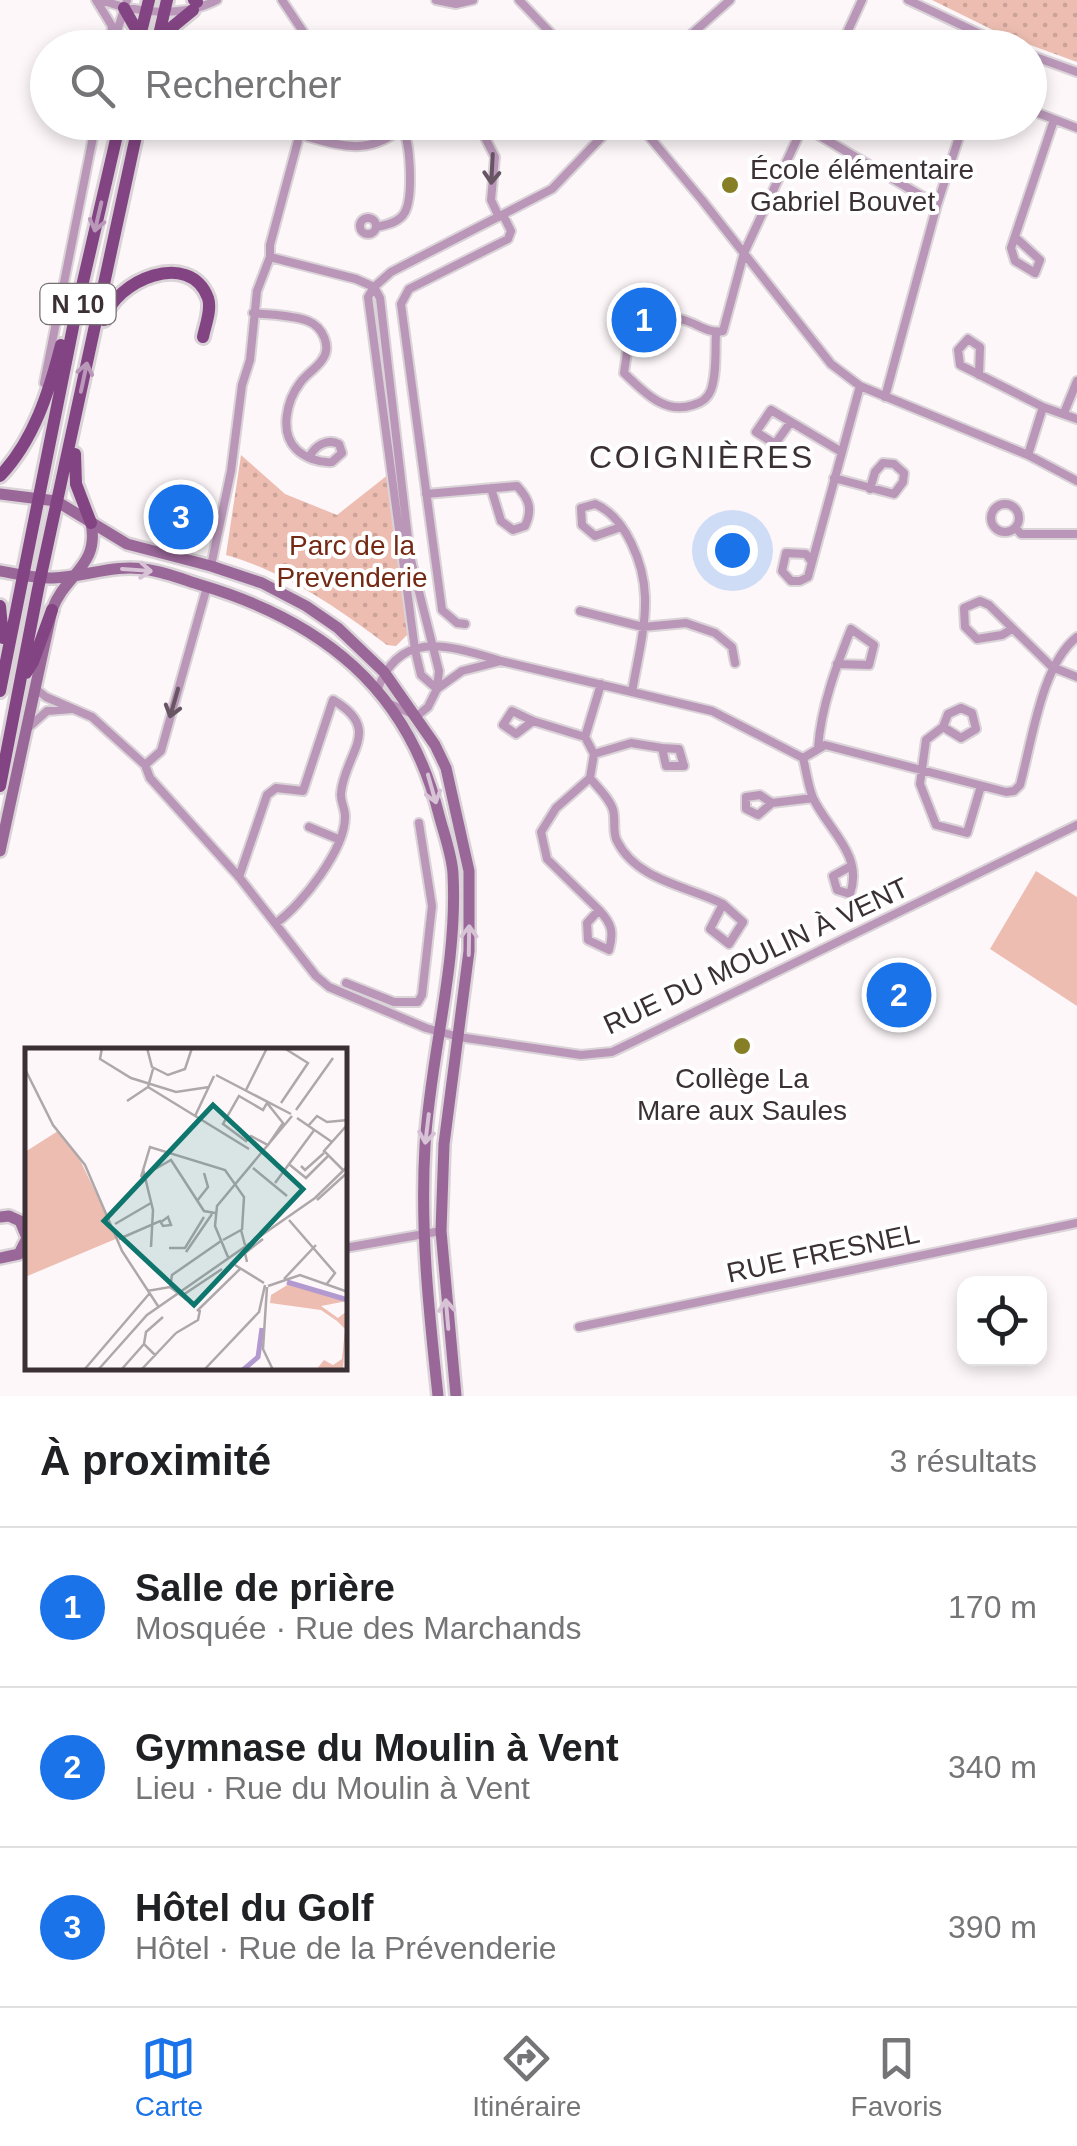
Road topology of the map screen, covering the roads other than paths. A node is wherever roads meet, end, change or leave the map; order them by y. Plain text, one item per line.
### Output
1 (98, 0) edge
2 (282, 0) edge
3 (436, 0) edge
4 (473, 0) edge
5 (519, 0) edge
6 (730, 0) edge
7 (862, 0) edge
8 (908, 0) edge
9 (199, 3) edge
10 (126, 4) edge
11 (156, 4) edge
12 (112, 30) edge
13 (117, 30) edge
14 (140, 30) edge
15 (151, 30) edge
16 (165, 30) edge
17 (302, 30) edge
18 (548, 30) edge
19 (696, 30) edge
20 (848, 30) edge
21 (965, 30) edge
22 (1047, 61) edge
23 (1077, 72) edge
24 (1047, 117) edge
25 (1054, 120) junction
26 (1077, 128) edge
27 (92, 140) edge
28 (116, 140) edge
29 (135, 140) edge
30 (299, 140) edge
31 (323, 140) edge
32 (383, 140) edge
33 (408, 140) edge
34 (487, 140) edge
35 (599, 140) edge
36 (651, 140) edge
37 (797, 140) edge
38 (830, 140) edge
39 (958, 140) edge
40 (937, 206) junction
41 (501, 216) junction
42 (376, 227) dead end
43 (1016, 238) junction
44 (744, 253) junction
45 (270, 257) junction
46 (374, 287) junction
47 (76, 312) junction
48 (253, 313) junction
49 (95, 329) junction
50 (716, 333) junction
51 (203, 338) dead end
52 (408, 356) junction
53 (387, 357) junction
54 (979, 375) dead end
55 (1077, 382) edge
56 (860, 386) junction
57 (885, 397) junction
58 (1043, 407) junction
59 (1064, 413) junction
60 (1077, 419) edge
61 (790, 423) junction
62 (33, 425) junction
63 (74, 426) junction
64 (840, 451) junction
65 (1028, 455) junction
66 (310, 456) dead end
67 (0, 476) edge
68 (834, 478) junction
69 (1077, 481) edge
70 (491, 488) junction
71 (870, 490) junction
72 (0, 494) edge
73 (426, 494) junction
74 (38, 497) junction
75 (56, 501) junction
76 (91, 523) junction
77 (621, 527) junction
78 (1016, 528) dead end
79 (1077, 534) edge
80 (433, 543) junction
81 (409, 545) junction
82 (811, 560) junction
83 (211, 566) junction
84 (0, 571) edge
85 (23, 574) junction
86 (74, 575) junction
87 (41, 577) junction
88 (207, 587) junction
89 (0, 606) edge
90 (52, 610) junction
91 (580, 611) dead end
92 (465, 624) dead end
93 (643, 628) junction
94 (1012, 630) junction
95 (1077, 638) edge
96 (430, 645) junction
97 (415, 650) junction
98 (501, 660) junction
99 (1, 663) edge
100 (736, 663) dead end
101 (837, 664) junction
102 (1052, 667) junction
103 (384, 672) junction
104 (1077, 677) edge
105 (21, 679) junction
106 (601, 684) junction
107 (36, 689) junction
108 (437, 689) junction
109 (0, 691) edge
110 (377, 691) junction
111 (632, 692) junction
112 (387, 703) junction
113 (76, 709) junction
114 (417, 716) junction
115 (533, 722) dead end
116 (943, 727) junction
117 (28, 728) junction
118 (586, 737) junction
119 (662, 748) dead end
120 (818, 748) junction
121 (594, 754) junction
122 (804, 758) junction
123 (145, 765) junction
124 (920, 768) junction
125 (590, 778) junction
126 (0, 786) edge
127 (980, 786) junction
128 (813, 798) junction
129 (772, 804) dead end
130 (419, 822) dead end
131 (1077, 825) edge
132 (309, 827) dead end
133 (338, 839) junction
134 (0, 851) edge
135 (851, 866) dead end
136 (239, 877) junction
137 (723, 904) junction
138 (599, 910) junction
139 (276, 923) junction
140 (346, 983) dead end
141 (394, 1002) junction
142 (389, 1012) junction
143 (439, 1032) junction
144 (459, 1037) junction
145 (0, 1217) edge
146 (1077, 1223) edge
147 (441, 1231) junction
148 (25, 1232) edge
149 (422, 1232) junction
150 (25, 1243) edge
151 (348, 1247) edge
152 (0, 1258) edge
153 (578, 1327) dead end
154 (438, 1396) edge
155 (456, 1396) edge

1 - 10 street
1 - 12 street
2 - 17 street
3 - 4 street
5 - 18 street
6 - 19 street
7 - 20 street
8 - 21 street
9 - 11 street
9 - 16 main road
10 - 11 street
10 - 13 street
10 - 14 main road
11 - 15 main road
22 - 23 street
24 - 25 street
25 - 26 street
25 - 43 street
27 - 62 street
28 -> 47 main road, N 10
29 - 49 main road, N 10
30 - 45 street
31 - 32 street
33 - 42 street
34 -> 41 street
35 - 41 street
36 - 44 street
37 - 44 street
38 - 40 street
39 - 40 street
40 - 57 street
41 - 46 street
41 - 52 street
43 - 43 street
44 - 50 street
44 - 56 street
45 - 46 street
45 - 48 street
46 - 53 street
46 - 97 street
47 - 62 main road
47 - 74 main road, N 10
48 - 66 street
48 - 83 street
49 - 51 main road
63 -> 49 main road, N 10
50 - 50 street
52 - 53 street
52 - 73 street
53 - 81 street
54 - 58 street
55 - 59 street
56 - 57 street
56 - 64 street
57 - 65 street
58 - 59 street
58 - 65 street
59 - 60 street
61 - 61 street
61 - 64 street
62 - 67 main road
63 - 75 main road, N 10
63 - 76 main road
64 - 68 street
65 - 69 street
68 - 71 street
68 - 82 street
70 - 70 street
70 - 73 street
71 - 71 street
72 - 74 street
73 - 80 street
74 - 75 street
74 - 85 main road, N 10
75 - 76 street
75 - 87 main road, N 10
76 - 83 street
76 - 86 street
77 - 77 street
77 - 93 street
78 - 79 street
80 - 81 street
80 - 92 street
81 - 96 street
82 - 82 street
83 - 103 street
84 - 85 street
85 - 87 street
85 - 99 main road, N 10
86 - 87 street
86 -> 88 street
86 - 90 street
87 - 105 main road, N 10
88 - 110 street
88 -> 123 street
89 - 99 main road
90 - 105 main road
90 - 107 street
91 - 93 street
93 - 100 street
93 - 111 street
94 - 94 street
94 - 102 street
95 - 102 street
96 - 97 street
96 - 98 street
96 - 108 street
97 - 103 street
97 - 108 street
98 - 106 street
98 - 108 street
99 - 109 main road, N 10
101 - 101 street
101 - 120 street
102 - 104 street
102 - 127 street
103 - 110 street
103 - 114 street
105 - 126 main road, N 10
106 - 111 street
106 - 118 street
107 - 113 street, RUE DU MOULIN À VENT
107 - 117 street
108 - 114 street
110 - 112 street
111 - 122 street
112 - 114 street
112 -> 143 street
113 - 117 street
113 - 123 street, RUE DU MOULIN À VENT
144 -> 114 street
115 - 118 street
116 - 116 street
116 - 124 street
117 - 134 street
118 - 121 street
119 - 121 street
120 - 122 street
120 - 124 street
121 - 125 street
122 - 128 street
123 - 136 street, RUE DU MOULIN À VENT
124 - 127 street
124 - 127 street
125 - 137 street
125 - 138 street
128 - 129 street
128 - 135 street
130 - 141 street
131 - 144 street, RUE DU MOULIN À VENT
132 - 133 street
133 - 136 street
133 - 139 street
136 - 139 street, RUE DU MOULIN À VENT
137 - 137 street
138 - 138 street
139 - 142 street, RUE DU MOULIN À VENT
140 - 141 street
141 - 142 street
142 - 143 street, RUE DU MOULIN À VENT
143 - 144 street, RUE DU MOULIN À VENT
143 -> 149 street
144 - 147 street
145 - 148 street
146 - 153 street, RUE FRESNEL
147 - 149 street
155 -> 147 street
149 - 151 street
149 - 154 street
150 - 152 street

